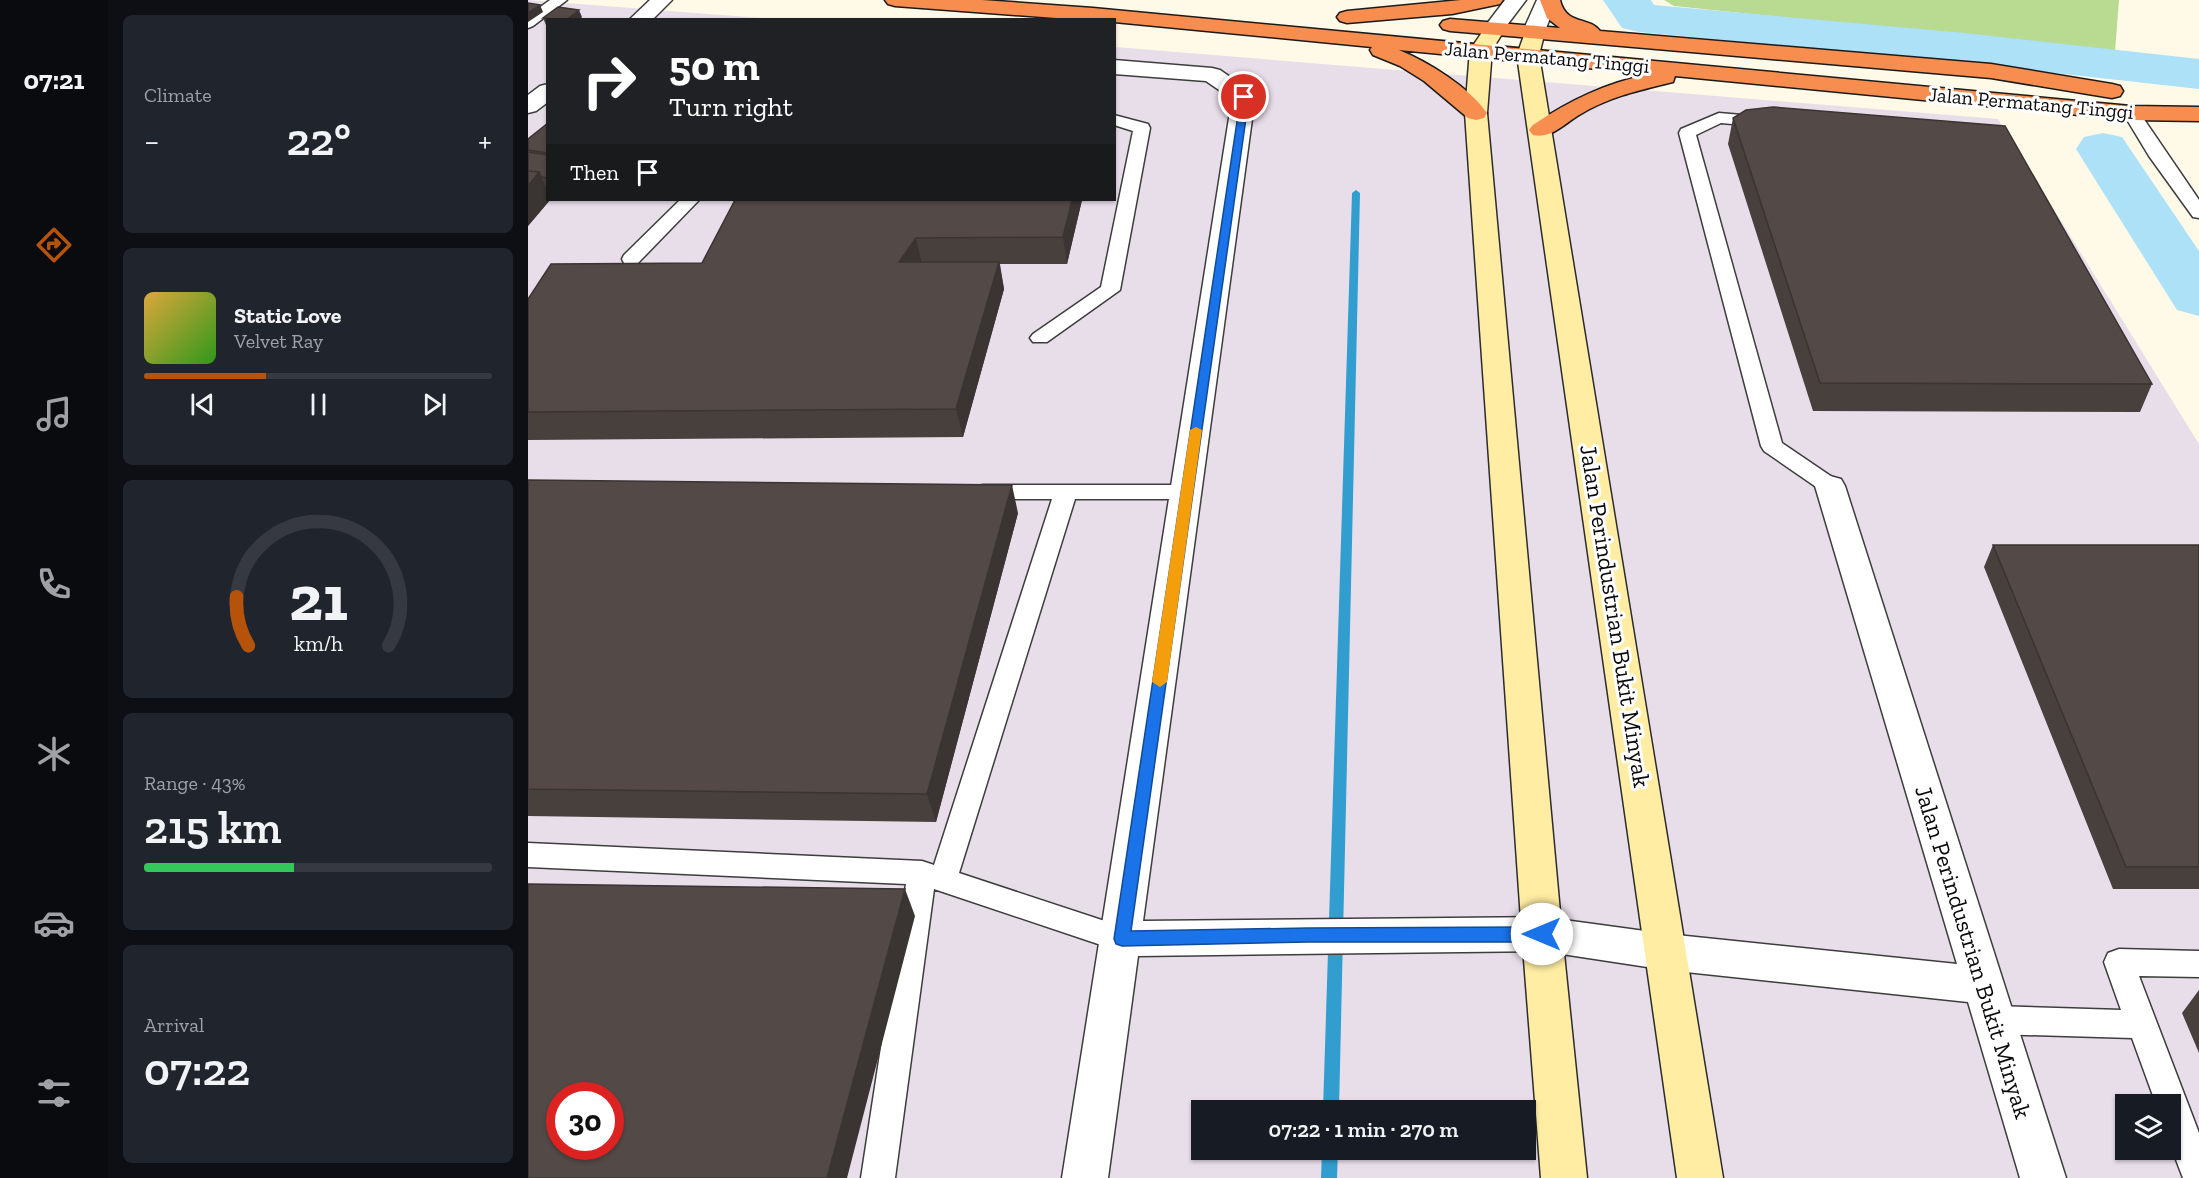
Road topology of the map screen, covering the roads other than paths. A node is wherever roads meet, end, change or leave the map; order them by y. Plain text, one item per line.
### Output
1 (560, 0) edge
2 (662, 0) edge
3 (895, 0) edge
4 (1119, 0) edge
5 (1493, 0) edge
6 (1516, 0) edge
7 (1549, 0) edge
8 (1290, 13) dead end
9 (1324, 16) dead end
10 (1347, 17) junction
11 (641, 18) edge
12 (528, 23) edge
13 (1603, 37) junction
14 (1351, 39) junction
15 (1487, 39) junction
16 (1531, 43) junction
17 (1116, 67) edge
18 (1696, 70) junction
19 (546, 92) edge
20 (528, 106) edge
21 (1476, 113) junction
22 (2131, 113) junction
23 (2199, 113) edge
24 (1116, 121) edge
25 (1790, 124) edge
26 (1541, 130) junction
27 (689, 201) edge
28 (2199, 213) edge
29 (631, 259) dead end
30 (1040, 338) dead end
31 (1830, 486) joint
32 (958, 492) edge
33 (1066, 492) junction
34 (1187, 492) junction
35 (528, 855) edge
36 (932, 876) junction
37 (1542, 934) junction
38 (1122, 939) junction
39 (1667, 952) junction
40 (2199, 964) edge
41 (1989, 1003) junction
42 (2142, 1024) junction
43 (2199, 1177) edge
44 (878, 1178) edge
45 (1085, 1178) edge
46 (1564, 1178) edge
47 (1700, 1178) edge
48 (2043, 1178) edge

1 - 12 lane
2 - 11 street
3 - 14 highway, Jalan Permatang Tinggi
4 - 8 highway
5 - 10 highway
6 - 15 street
7 - 13 highway
7 - 16 street
9 - 10 highway, Jalan Permatang Tinggi
10 - 15 highway, Jalan Permatang Tinggi
13 - 16 highway, Jalan Permatang Tinggi
13 - 23 highway, Jalan Permatang Tinggi
14 - 15 highway, Jalan Permatang Tinggi
14 - 21 highway
15 - 16 highway, Jalan Permatang Tinggi
15 - 21 main road
16 - 18 highway, Jalan Permatang Tinggi
16 - 26 main road, Jalan Perindustrian Bukit Minyak
17 - 34 street
18 - 22 highway, Jalan Permatang Tinggi
18 - 26 highway
19 - 20 street
21 - 37 main road
22 - 23 highway, Jalan Permatang Tinggi
22 - 28 lane
24 - 30 lane
25 - 31 lane
26 - 39 main road, Jalan Perindustrian Bukit Minyak
27 - 29 lane
31 - 41 street, Jalan Perindustrian Bukit Minyak
32 - 33 lane
33 - 34 lane
33 - 36 lane
34 - 38 street
35 - 36 lane
36 - 38 lane
36 - 44 lane
37 - 38 street
37 - 39 street
37 - 46 main road
38 - 45 street
39 - 41 street
39 - 47 main road, Jalan Perindustrian Bukit Minyak
40 - 42 lane
41 - 42 lane
41 - 48 street, Jalan Perindustrian Bukit Minyak
42 - 43 lane

